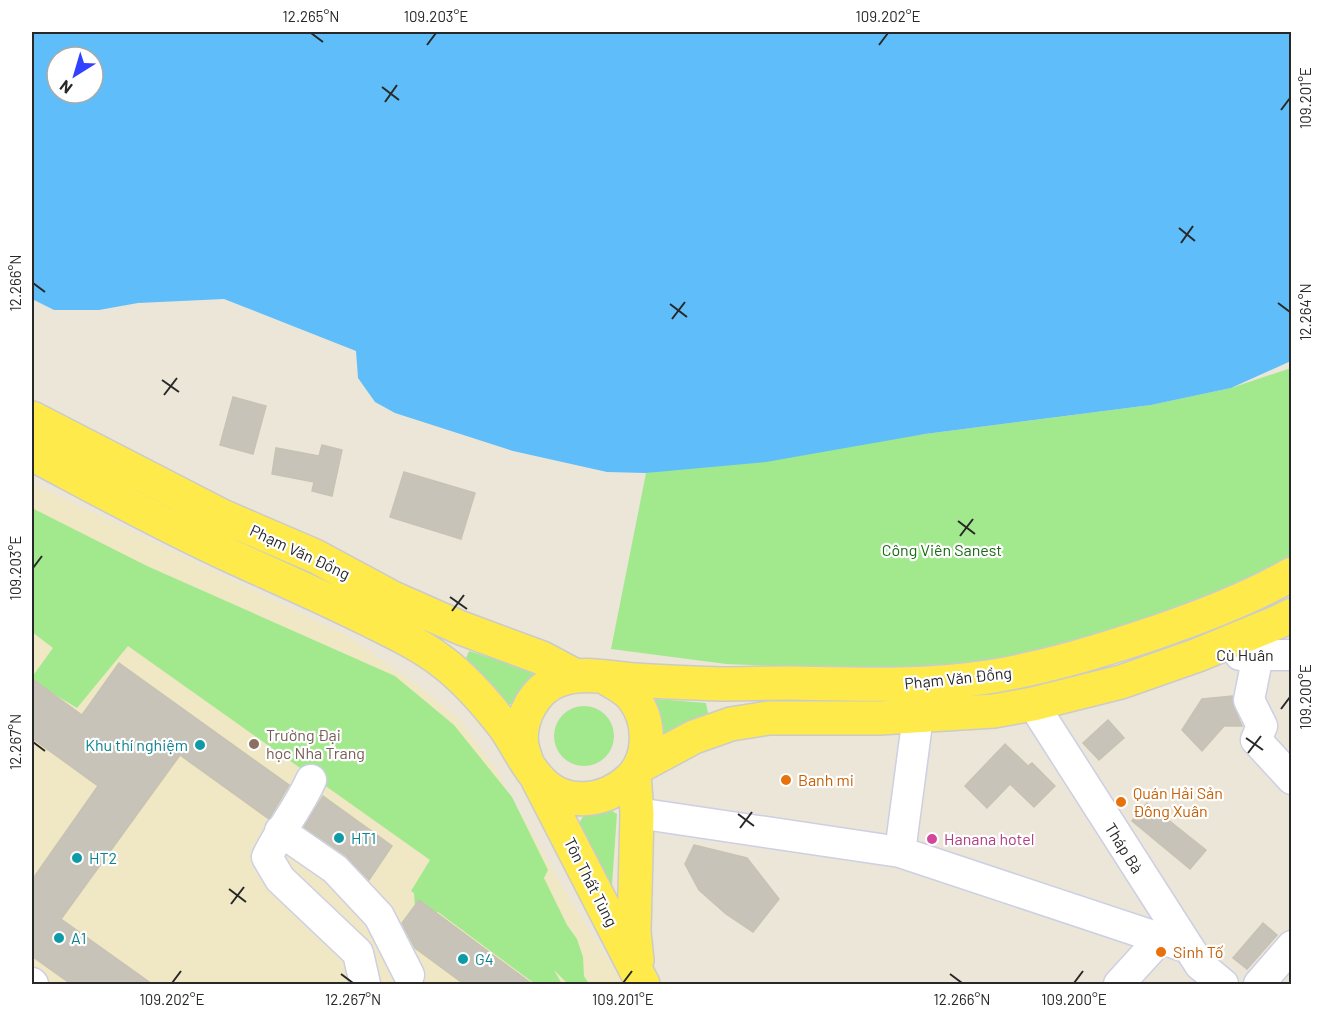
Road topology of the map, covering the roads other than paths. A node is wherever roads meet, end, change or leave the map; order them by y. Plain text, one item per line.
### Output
1 (32, 418) edge
2 (32, 454) edge
3 (315, 556) junction
4 (1292, 574) edge
5 (1292, 615) edge
6 (1292, 625) edge
7 (1292, 643) edge
8 (1198, 655) junction
9 (1258, 655) junction
10 (1292, 655) edge
11 (574, 675) junction
12 (606, 678) junction
13 (788, 683) junction
14 (1033, 704) junction
15 (918, 716) junction
16 (637, 771) junction
17 (533, 772) junction
18 (1292, 779) edge
19 (311, 780) dead end
20 (637, 813) junction
21 (280, 831) junction
22 (900, 852) junction
23 (1160, 939) junction
24 (1292, 946) edge
25 (1188, 948) junction
26 (409, 975) dead end
27 (365, 984) edge
28 (644, 984) edge
29 (1119, 984) edge
30 (1223, 984) edge
31 (1259, 984) edge

1 - 3 main road, Phạm Văn Đồng
2 - 17 main road, Phạm Văn Đồng
3 - 11 main road, Phạm Văn Đồng
3 - 13 main road
4 - 13 main road, Phạm Văn Đồng
5 - 8 main road, Phạm Văn Đồng
6 - 7 street
8 - 9 street, Cù Huân
8 - 14 main road, Phạm Văn Đồng
9 - 10 street, Cù Huân
9 - 18 street
11 - 12 main road, Phạm Văn Đồng
11 - 17 main road, Phạm Văn Đồng
12 - 13 main road, Phạm Văn Đồng
12 - 16 main road
14 - 15 main road, Phạm Văn Đồng
14 - 25 street, Tháp Bà
15 - 16 main road, Phạm Văn Đồng
15 - 22 street
16 - 17 main road, Phạm Văn Đồng
16 - 20 main road, Tôn Thất Tùng
17 - 28 main road, Tôn Thất Tùng
19 - 21 street
20 - 22 street
20 - 28 main road, Tôn Thất Tùng
21 - 26 street
21 - 27 street
22 - 23 street
23 - 25 street
23 - 29 street
24 - 31 street
25 - 30 street, Tháp Bà

